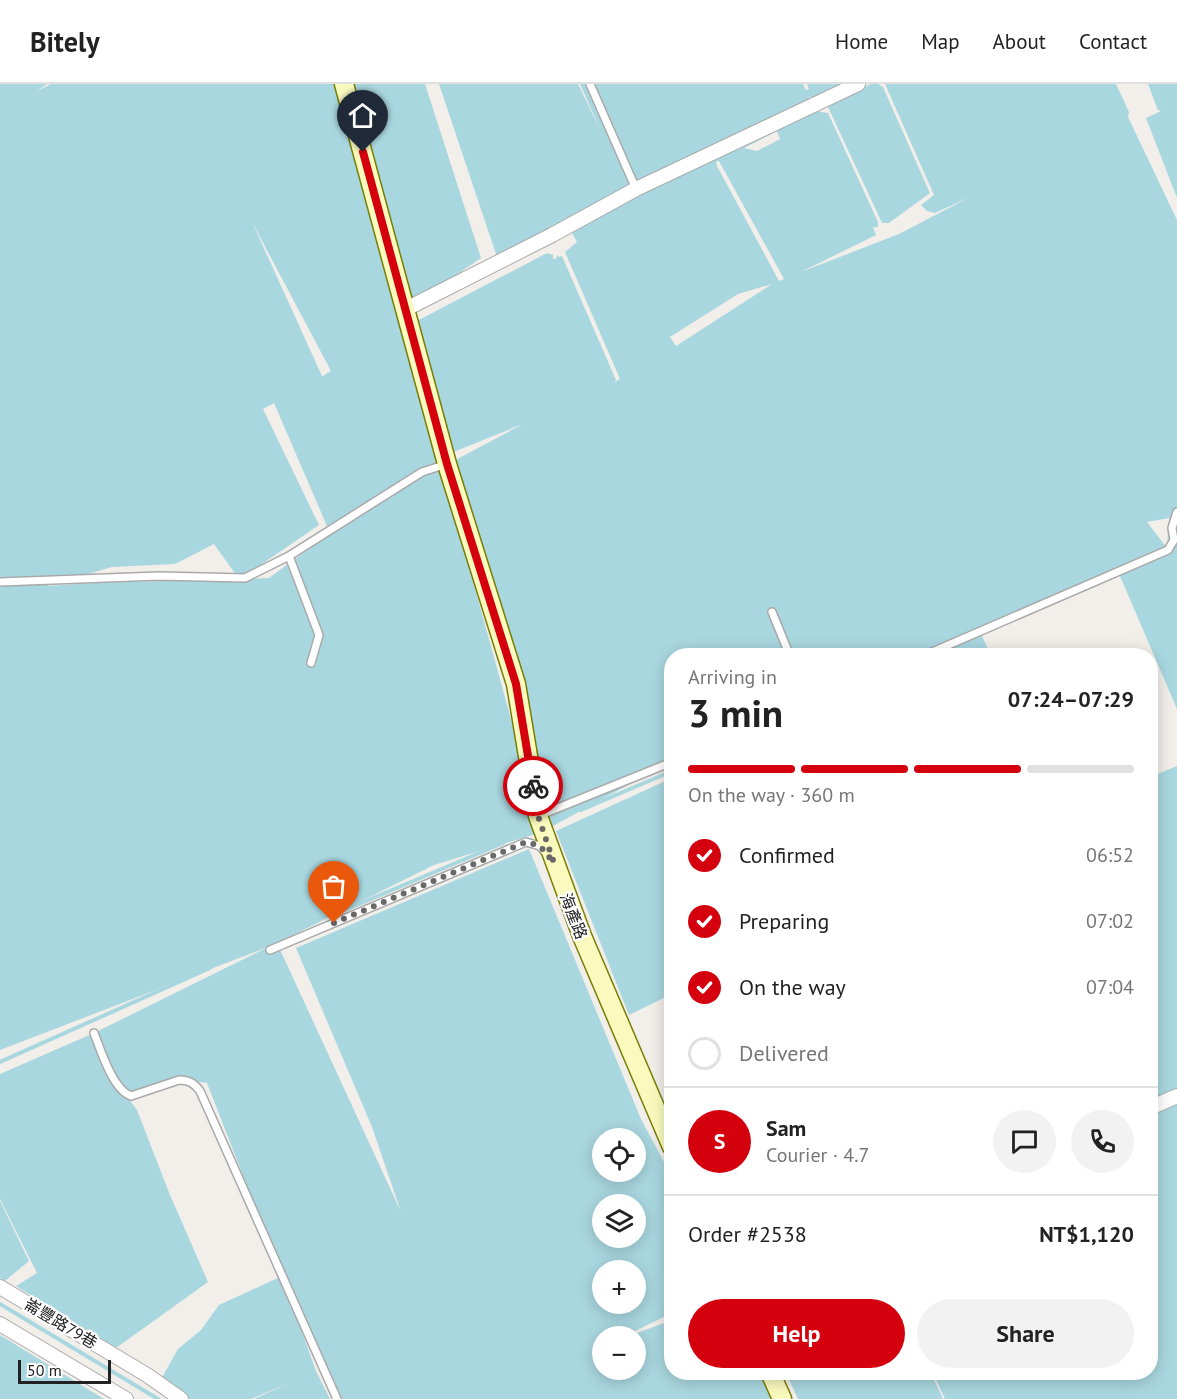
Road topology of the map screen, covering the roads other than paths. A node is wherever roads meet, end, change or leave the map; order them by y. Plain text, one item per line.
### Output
1 (344, 84) edge
2 (590, 84) edge
3 (858, 84) edge
4 (636, 189) junction
5 (406, 309) junction
6 (447, 464) junction
7 (1177, 512) edge
8 (289, 556) junction
9 (0, 582) edge
10 (772, 612) dead end
11 (787, 648) edge
12 (941, 648) edge
13 (311, 663) dead end
14 (664, 765) edge
15 (538, 816) junction
16 (554, 863) junction
17 (270, 950) dead end
18 (94, 1034) dead end
19 (1177, 1096) edge
20 (1158, 1104) edge
21 (664, 1130) edge
22 (0, 1287) edge
23 (0, 1324) edge
24 (774, 1380) edge
25 (126, 1399) edge
26 (181, 1399) edge
27 (337, 1399) edge
28 (782, 1399) edge

1 - 5 street, 海產路
2 - 4 lane
3 - 4 street
4 - 5 street
5 - 6 street, 海產路
6 - 8 lane
6 - 15 street, 海產路
7 - 12 lane
8 - 9 lane
8 - 13 lane
10 - 11 lane
14 - 15 lane
15 - 16 street, 海產路
16 - 17 lane
16 - 21 street, 海產路
18 - 27 lane
19 - 20 street
22 - 26 street, 崙豐路79巷
23 - 25 street
24 - 28 street

